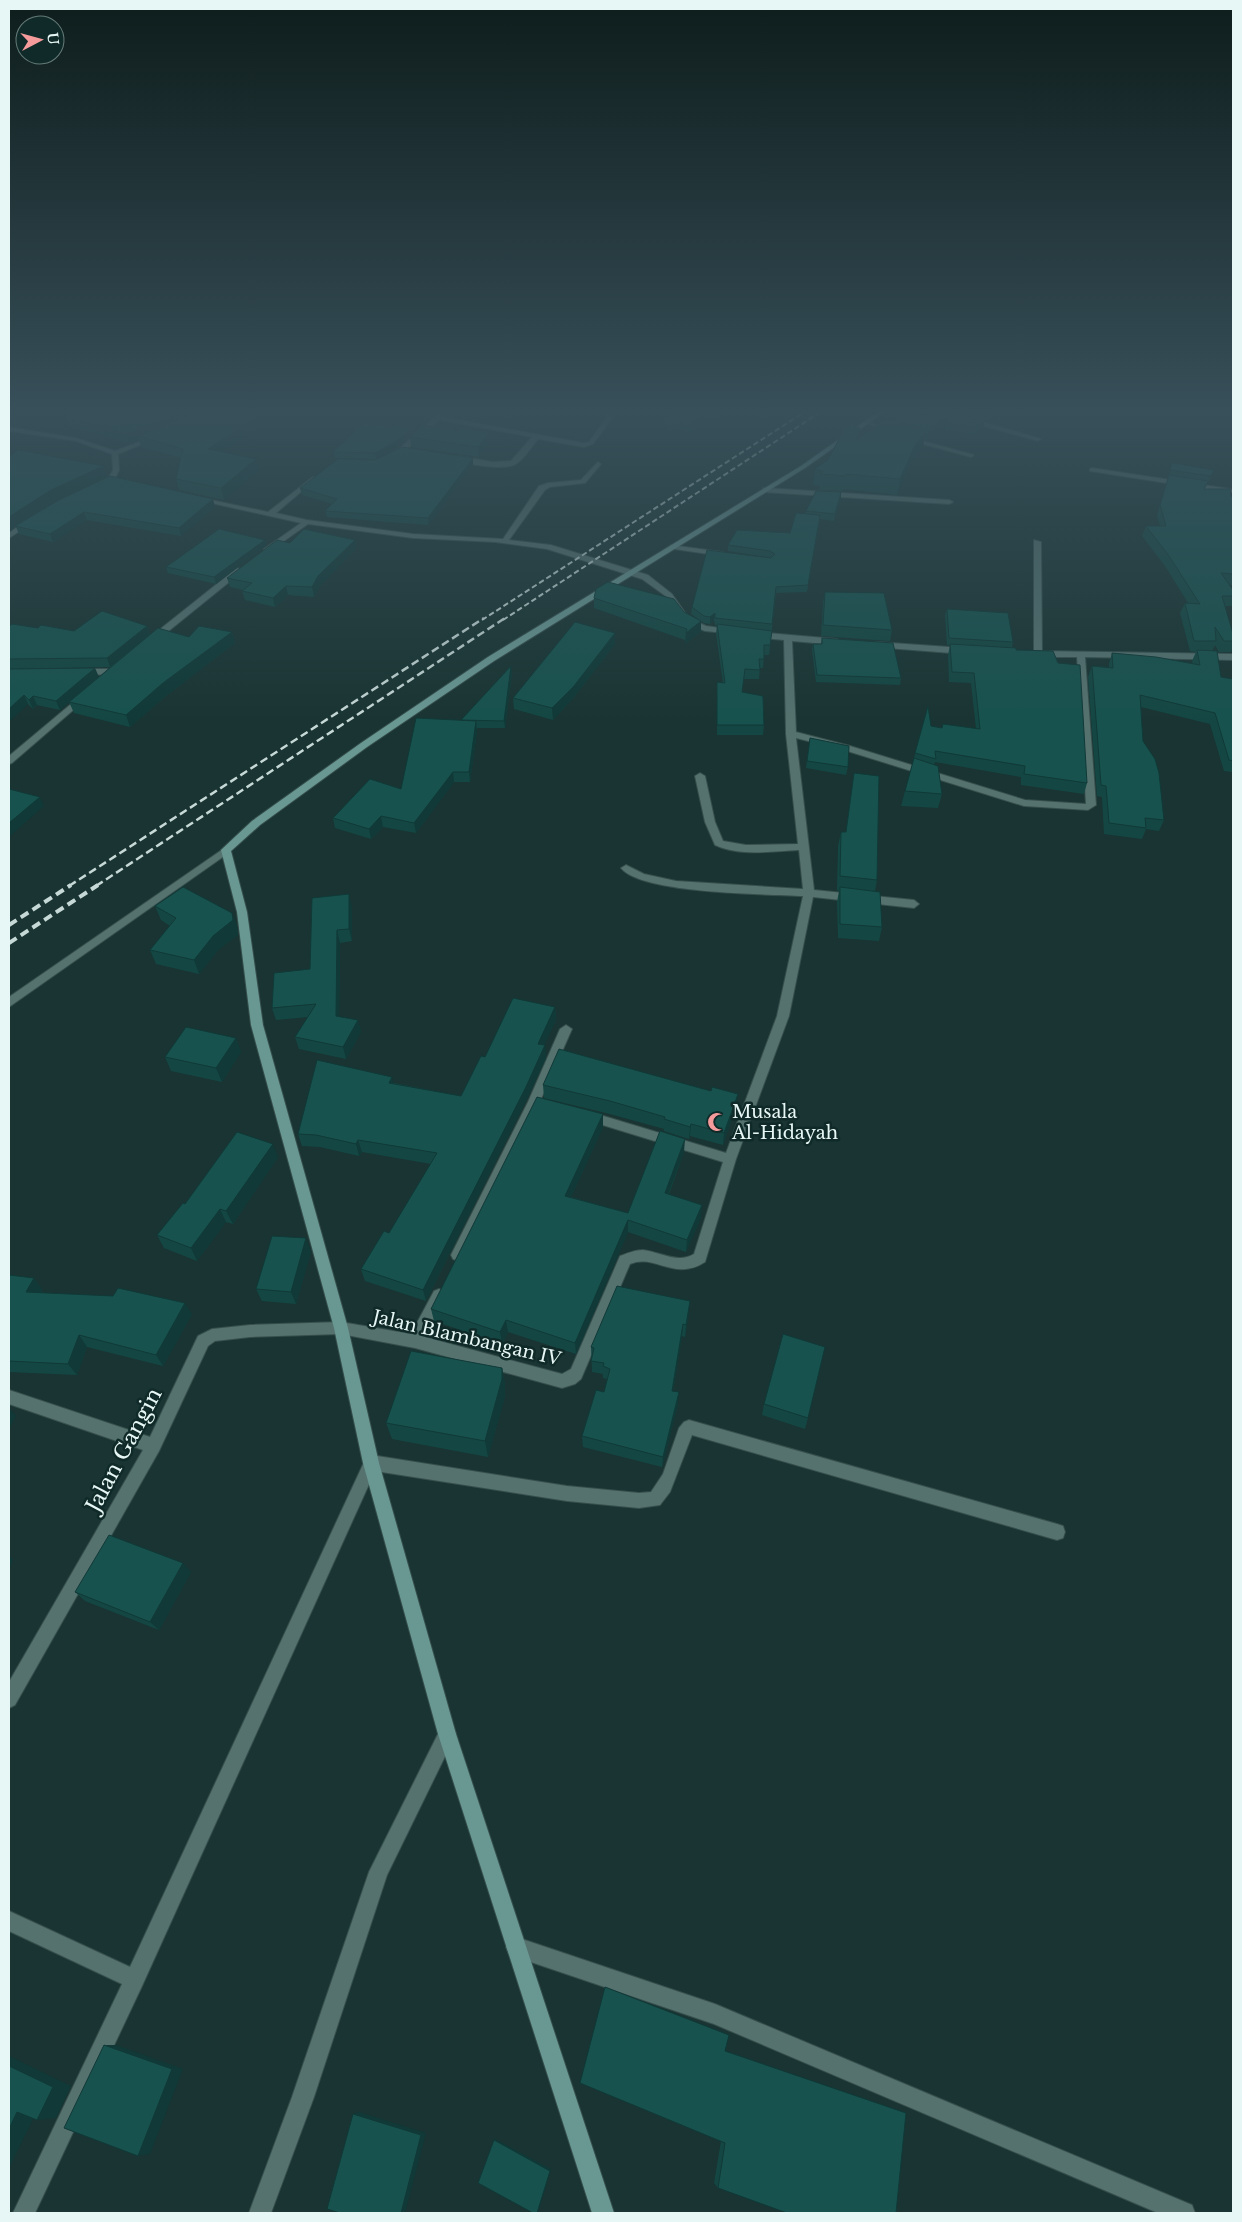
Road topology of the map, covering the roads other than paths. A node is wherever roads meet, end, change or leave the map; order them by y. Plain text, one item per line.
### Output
1 (269, 515) edge
2 (523, 515) edge
3 (726, 515) edge
4 (35, 518) edge
5 (308, 522) junction
6 (9, 536) edge
7 (504, 542) junction
8 (1038, 542) dead end
9 (674, 547) junction
10 (731, 555) edge
11 (260, 556) edge
12 (244, 567) edge
13 (633, 572) junction
14 (788, 638) junction
15 (848, 643) edge
16 (864, 644) edge
17 (141, 649) edge
18 (973, 652) edge
19 (1081, 656) junction
20 (1233, 657) edge
21 (75, 672) edge
22 (106, 678) edge
23 (90, 691) edge
24 (791, 734) junction
25 (9, 762) edge
26 (700, 776) dead end
27 (804, 847) junction
28 (226, 850) junction
29 (626, 868) dead end
30 (810, 893) junction
31 (914, 904) dead end
32 (9, 1003) edge
33 (566, 1029) dead end
34 (534, 1102) junction
35 (730, 1159) junction
36 (452, 1270) edge
37 (443, 1286) edge
38 (341, 1328) junction
39 (415, 1341) junction
40 (9, 1397) edge
41 (154, 1446) junction
42 (371, 1463) junction
43 (1057, 1532) dead end
44 (9, 1699) edge
45 (446, 1734) junction
46 (9, 1921) edge
47 (516, 1947) junction
48 (135, 1978) junction
49 (24, 2213) edge
50 (260, 2213) edge
51 (603, 2213) edge
52 (1184, 2213) edge

1 - 5 street
2 - 7 street
3 - 9 street
4 - 6 street
5 - 7 street
5 - 11 street
7 - 13 street
8 - 19 street
9 - 10 street
9 - 13 street
12 - 17 street
13 - 14 street
13 - 28 street
14 - 15 street
14 - 24 street, Jalan Blambangan IV
16 - 18 street
19 - 20 street
19 - 24 street
21 - 22 street
23 - 25 street
24 - 27 street, Jalan Blambangan IV
26 - 27 street
27 - 30 street, Jalan Blambangan IV
28 - 32 street
28 - 38 street
29 - 30 street
30 - 31 street
30 - 35 street, Jalan Blambangan IV
33 - 34 street
34 - 35 street
34 - 36 street
35 - 39 street, Jalan Blambangan IV
37 - 39 street
38 - 39 street, Jalan Blambangan IV
38 - 41 street, Jalan Gangin
38 - 42 street
40 - 41 street
41 - 44 street, Jalan Gangin
42 - 43 street
42 - 45 street
42 - 48 street
45 - 47 street
45 - 50 street
46 - 48 street
47 - 51 street
47 - 52 street
48 - 49 street

